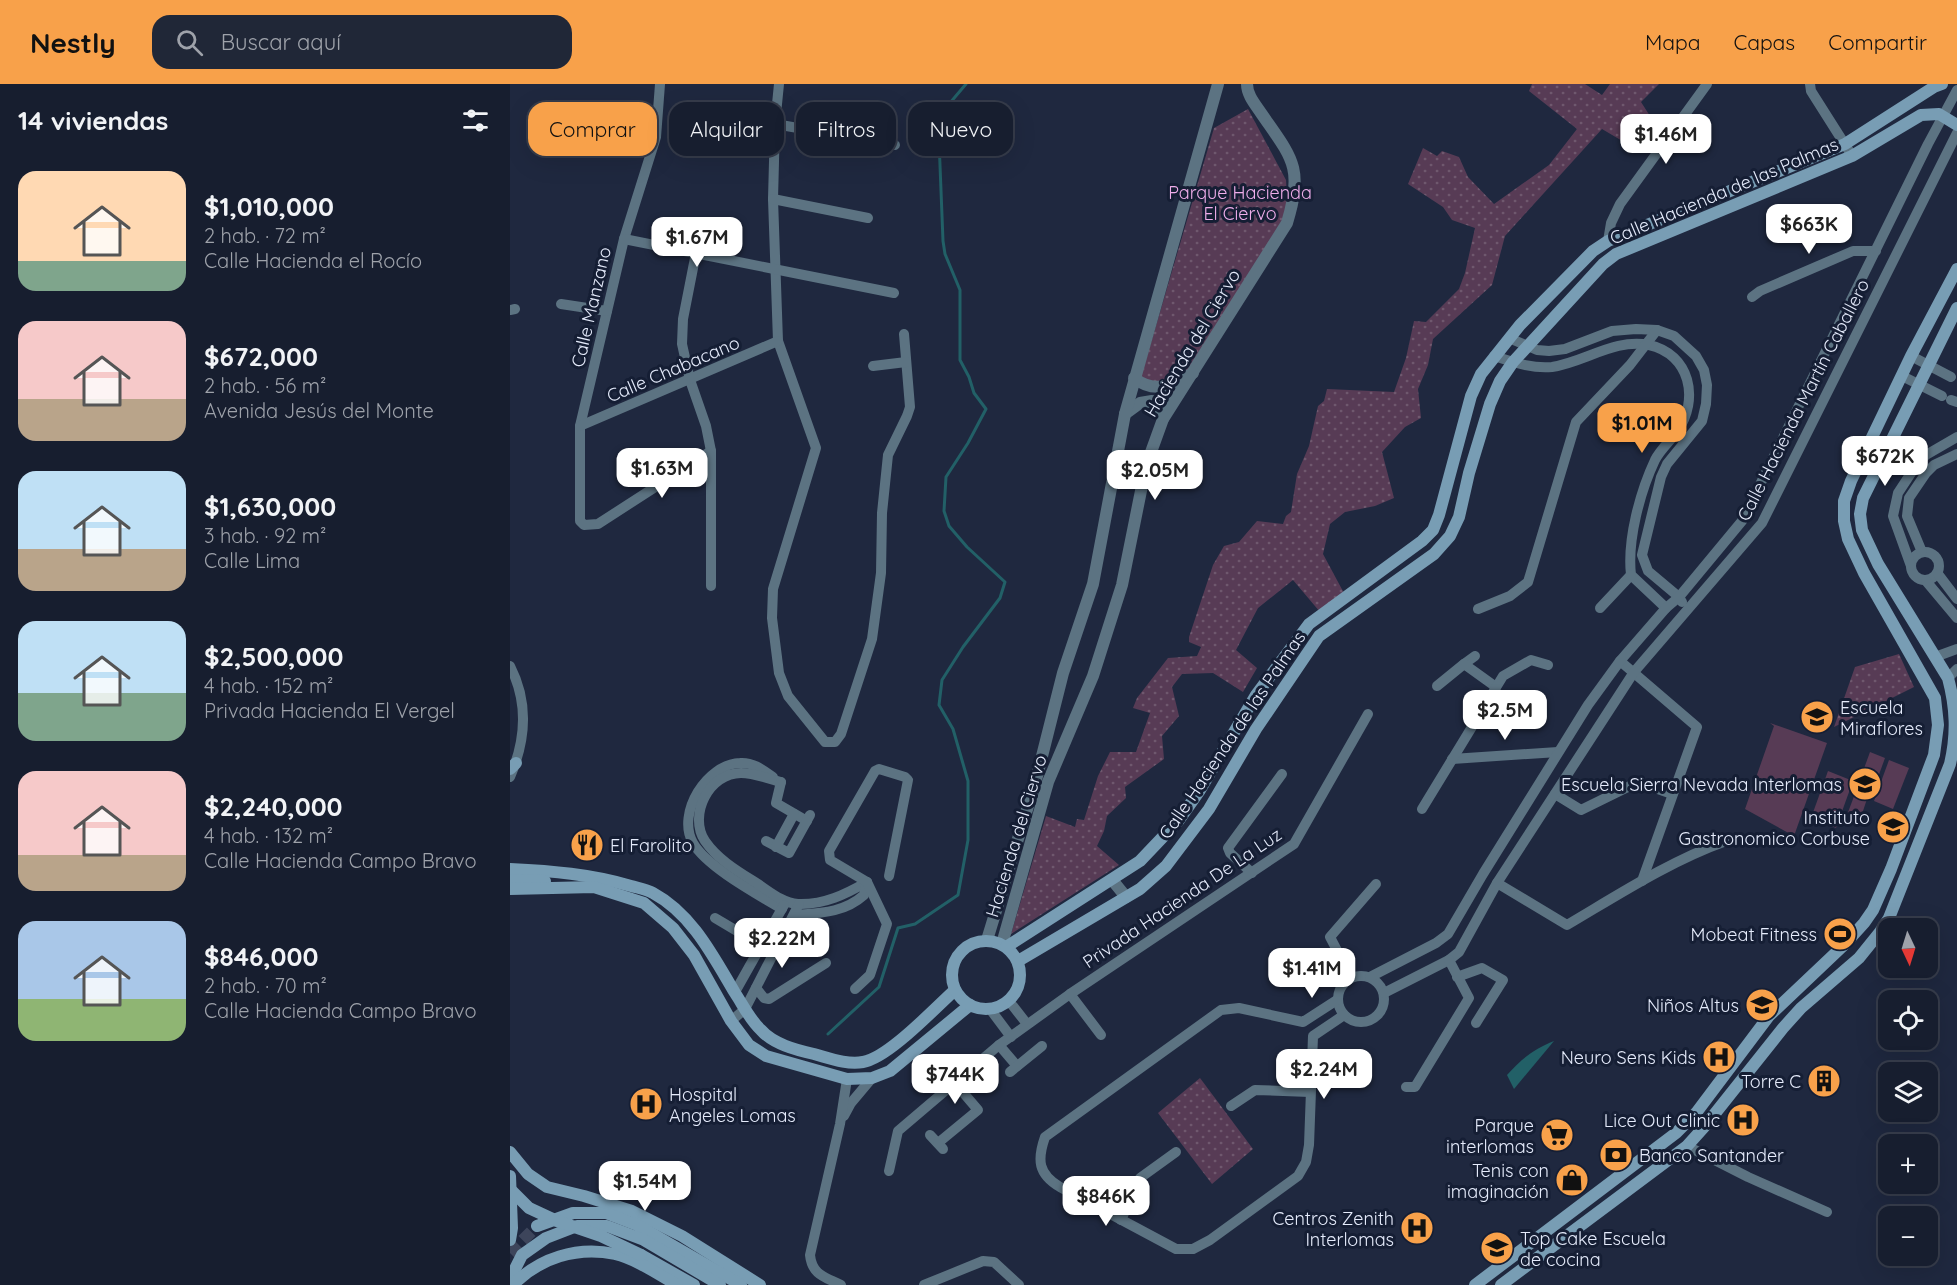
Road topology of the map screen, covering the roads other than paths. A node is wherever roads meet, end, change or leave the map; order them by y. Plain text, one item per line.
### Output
1 (660, 84) edge
2 (779, 84) edge
3 (1218, 84) edge
4 (1247, 84) edge
5 (1707, 84) edge
6 (1810, 84) edge
7 (1942, 84) edge
8 (1957, 90) edge
9 (777, 102) edge
10 (1944, 115) junction
11 (1957, 124) edge
12 (1957, 133) edge
13 (1845, 144) junction
14 (774, 156) edge
15 (1852, 156) junction
16 (773, 199) junction
17 (1701, 202) junction
18 (1707, 217) junction
19 (868, 218) dead end
20 (624, 239) junction
21 (1608, 241) junction
22 (1876, 251) junction
23 (696, 253) junction
24 (775, 268) junction
25 (1957, 269) edge
26 (894, 293) dead end
27 (1752, 297) dead end
28 (561, 304) dead end
29 (1957, 308) edge
30 (607, 311) junction
31 (1657, 330) junction
32 (904, 334) dead end
33 (1509, 338) junction
34 (778, 341) junction
35 (1576, 345) junction
36 (1646, 345) junction
37 (1527, 346) junction
38 (1617, 346) junction
39 (1565, 349) junction
40 (1494, 356) junction
41 (1911, 356) junction
42 (1582, 358) junction
43 (906, 362) junction
44 (1513, 362) junction
45 (1569, 363) junction
46 (1630, 365) junction
47 (1929, 365) junction
48 (873, 366) dead end
49 (1193, 373) junction
50 (1902, 376) junction
51 (1951, 377) dead end
52 (1134, 378) junction
53 (690, 380) junction
54 (1918, 384) junction
55 (1950, 399) edge
56 (1125, 414) junction
57 (1163, 419) junction
58 (580, 426) junction
59 (1957, 437) edge
60 (711, 451) junction
61 (1957, 454) edge
62 (1922, 552) junction
63 (1911, 566) junction
64 (1938, 574) junction
65 (1631, 575) junction
66 (1926, 581) junction
67 (711, 586) dead end
68 (1679, 597) junction
69 (1957, 599) edge
70 (1600, 608) dead end
71 (1666, 608) junction
72 (1478, 609) dead end
73 (1957, 618) edge
74 (1662, 639) junction
75 (1957, 649) edge
76 (1475, 656) dead end
77 (1935, 657) junction
78 (1620, 661) junction
79 (1464, 663) junction
80 (1548, 665) dead end
81 (510, 666) edge
82 (1957, 669) edge
83 (1634, 672) junction
84 (1948, 678) junction
85 (1437, 686) dead end
86 (1496, 687) junction
87 (1053, 710) junction
88 (1368, 714) dead end
89 (1074, 717) junction
90 (510, 734) edge
91 (523, 736) junction
92 (1558, 752) junction
93 (1452, 759) junction
94 (513, 766) edge
95 (1282, 774) dead end
96 (510, 777) edge
97 (1555, 794) junction
98 (1672, 794) junction
99 (1422, 809) dead end
100 (794, 814) junction
101 (1726, 841) dead end
102 (510, 869) edge
103 (1252, 873) junction
104 (889, 876) dead end
105 (510, 879) edge
106 (1113, 881) junction
107 (1642, 881) junction
108 (867, 882) junction
109 (1497, 883) junction
110 (1376, 884) dead end
111 (594, 887) junction
112 (510, 889) edge
113 (1126, 897) junction
114 (799, 904) junction
115 (784, 905) junction
116 (794, 915) junction
117 (715, 918) dead end
118 (987, 940) junction
119 (762, 946) junction
120 (1004, 946) junction
121 (1449, 960) junction
122 (1018, 961) junction
123 (826, 963) dead end
124 (1351, 977) junction
125 (1370, 977) junction
126 (1457, 977) junction
127 (756, 988) junction
128 (855, 989) dead end
129 (955, 990) junction
130 (735, 992) junction
131 (1384, 993) junction
132 (1070, 994) junction
133 (1790, 996) junction
134 (1337, 1000) junction
135 (1009, 1001) junction
136 (970, 1005) junction
137 (1802, 1008) junction
138 (745, 1009) junction
139 (990, 1009) junction
140 (1344, 1016) junction
141 (731, 1021) junction
142 (1476, 1023) dead end
143 (1027, 1024) junction
144 (1101, 1035) dead end
145 (1011, 1037) junction
146 (999, 1045) junction
147 (1042, 1046) dead end
148 (872, 1078) junction
149 (847, 1079) junction
150 (954, 1083) junction
151 (1406, 1087) dead end
152 (1310, 1092) junction
153 (1231, 1106) dead end
154 (840, 1124) junction
155 (937, 1142) dead end
156 (1687, 1146) junction
157 (510, 1152) edge
158 (1176, 1152) dead end
159 (889, 1171) dead end
160 (510, 1176) edge
161 (510, 1189) edge
162 (1827, 1212) dead end
163 (511, 1213) edge
164 (1121, 1220) junction
165 (537, 1226) tunnel mouth
166 (510, 1240) edge
167 (1496, 1269) junction
168 (510, 1279) edge
169 (1504, 1283) edge
170 (513, 1285) edge
171 (677, 1285) edge
172 (694, 1285) edge
173 (720, 1285) edge
174 (741, 1285) edge
175 (760, 1285) edge
176 (841, 1285) edge
177 (924, 1285) edge
178 (1019, 1285) edge
179 (1475, 1285) edge

1 - 20 street, Calle Manzano
2 - 9 street
3 - 52 street, Hacienda del Ciervo
4 - 49 street, Hacienda del Ciervo
5 - 21 street
6 - 13 street
7 - 13 main road, Calle Hacienda de las Palmas
8 - 10 street, Calle Hacienda Martín Caballero
10 - 11 main road
10 - 15 main road, Calle Hacienda de las Palmas
10 - 22 street, Calle Hacienda Martín Caballero
12 - 74 street, Calle Hacienda Martín Caballero
13 - 15 street
13 - 17 main road, Calle Hacienda de las Palmas
14 - 16 street
15 - 18 main road, Calle Hacienda de las Palmas
16 - 19 street
16 - 24 street
17 - 18 main road
17 - 21 main road, Calle Hacienda de las Palmas
18 - 37 main road, Calle Hacienda de las Palmas
20 - 23 street
20 - 30 street, Calle Manzano
21 - 33 main road, Calle Hacienda de las Palmas
22 - 27 street
22 - 68 street, Calle Hacienda Martín Caballero
23 - 24 street
23 - 53 street
24 - 26 street
24 - 34 street
25 - 41 main road
28 - 30 street
29 - 47 main road
30 - 58 street, Calle Manzano
31 - 35 street
31 - 36 street
31 - 68 street
32 - 43 street
33 - 37 street
33 - 40 main road, Calle Hacienda de las Palmas
34 - 43 street
34 - 53 street, Calle Chabacano
35 - 39 street
35 - 42 street
36 - 38 street
36 - 46 street
36 - 65 street
37 - 39 street
37 - 44 main road, Calle Hacienda de las Palmas
38 - 42 street
38 - 46 street
39 - 45 street
40 - 44 street
40 - 106 main road, Calle Hacienda de las Palmas
41 - 47 street
41 - 50 main road
42 - 45 street
43 - 48 street
44 - 45 street
44 - 113 main road, Calle Hacienda de las Palmas
46 - 72 street
47 - 51 street
47 - 54 main road
49 - 52 street
49 - 57 street, Hacienda del Ciervo
50 - 54 street
50 - 133 main road
52 - 56 street, Hacienda del Ciervo
53 - 58 street, Calle Chabacano
53 - 60 street
54 - 55 street
54 - 77 main road
56 - 57 street
56 - 87 street, Hacienda del Ciervo
57 - 89 street, Hacienda del Ciervo
58 - 60 street, Calle Manzano
59 - 63 street
60 - 67 street
61 - 62 street
62 - 63 street
62 - 64 street
63 - 66 street
64 - 66 street
64 - 69 street
65 - 70 street
65 - 71 street
66 - 73 street
68 - 71 street, Calle Hacienda Martín Caballero
68 - 74 street
71 - 78 street, Calle Hacienda Martín Caballero
74 - 83 street, Calle Hacienda Martín Caballero
75 - 77 street
76 - 79 street
77 - 84 main road
78 - 83 street
78 - 92 street, Calle Hacienda Martín Caballero
79 - 85 street
79 - 86 street
80 - 86 street
81 - 91 street
82 - 84 street
83 - 97 street, Calle Hacienda Martín Caballero
83 - 98 street
84 - 137 main road
86 - 93 street
87 - 89 street
87 - 118 street, Hacienda del Ciervo
88 - 103 street, Privada Hacienda De La Luz
89 - 120 street, Hacienda del Ciervo
90 - 91 street
91 - 94 street
92 - 93 street
92 - 125 street, Calle Hacienda Martín Caballero
93 - 99 street
94 - 96 street
95 - 103 street
97 - 98 street
97 - 109 street, Calle Hacienda Martín Caballero
98 - 107 street
100 - 100 street
100 - 115 street
101 - 107 street
102 - 130 main road
103 - 132 street, Privada Hacienda De La Luz
104 - 108 street
105 - 111 main road
106 - 113 street
106 - 120 main road, Calle Hacienda de las Palmas
107 - 109 street
108 - 114 street
108 - 116 street
108 - 128 street
109 - 121 street, Calle Hacienda Martín Caballero
110 - 124 street
111 - 112 main road
111 - 141 main road
113 - 122 main road, Calle Hacienda de las Palmas
114 - 115 street
114 - 116 street
115 - 119 street
116 - 127 street
117 - 119 street
118 - 120 main road
118 - 129 main road
119 - 130 street
120 - 122 main road
121 - 126 street
121 - 131 street, Calle Hacienda Martín Caballero
122 - 135 main road
123 - 127 street
124 - 125 street
124 - 134 street
125 - 131 street
126 - 142 street
126 - 151 street
127 - 138 street
129 - 136 main road
129 - 138 main road
130 - 138 main road
131 - 140 street
132 - 143 street, Privada Hacienda De La Luz
132 - 144 street
133 - 137 main road
133 - 167 main road
134 - 140 street
134 - 164 street
135 - 139 main road
135 - 143 street
136 - 139 main road
136 - 148 main road
137 - 156 main road
138 - 141 street
139 - 145 street
140 - 152 street
141 - 149 main road
143 - 145 street, Privada Hacienda De La Luz
145 - 146 street, Privada Hacienda De La Luz
146 - 147 street
146 - 150 street, Privada Hacienda De La Luz
148 - 149 main road
148 - 154 street
149 - 154 street
150 - 155 street
150 - 159 street, Privada Hacienda De La Luz
152 - 153 street
152 - 164 street
154 - 176 street
156 - 162 street
156 - 169 main road
157 - 175 main road
158 - 164 street
160 - 163 main road
161 - 172 main road, bridge
163 - 166 main road
165 - 174 main road
167 - 169 main road
167 - 179 main road
168 - 173 main road
170 - 171 main road
177 - 178 street

